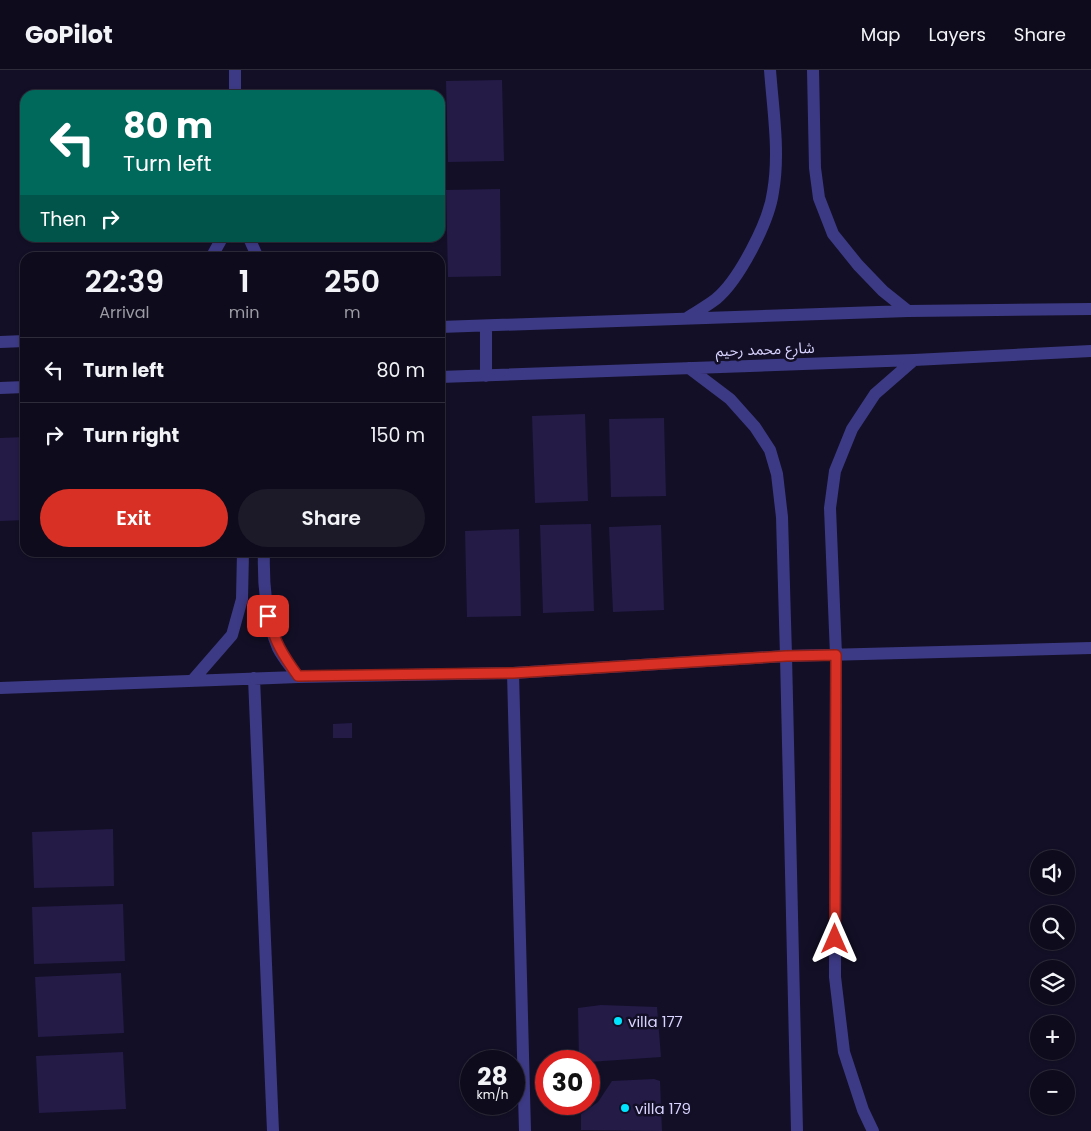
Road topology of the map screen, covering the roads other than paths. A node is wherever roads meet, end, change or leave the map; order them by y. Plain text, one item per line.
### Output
1 (235, 70) edge
2 (770, 70) edge
3 (813, 70) edge
4 (235, 90) edge
5 (1091, 309) edge
6 (908, 311) junction
7 (687, 318) junction
8 (486, 326) junction
9 (445, 327) edge
10 (0, 342) edge
11 (20, 342) edge
12 (1091, 351) edge
13 (914, 360) junction
14 (689, 368) junction
15 (486, 376) junction
16 (445, 377) edge
17 (20, 387) edge
18 (0, 388) edge
19 (243, 557) edge
20 (264, 557) edge
21 (1091, 648) edge
22 (836, 655) junction
23 (786, 656) junction
24 (513, 673) junction
25 (298, 676) junction
26 (254, 678) junction
27 (192, 681) junction
28 (0, 688) edge
29 (273, 1131) edge
30 (525, 1131) edge
31 (796, 1131) edge
32 (873, 1131) edge

1 - 4 street
2 - 7 street
3 - 6 street
5 - 6 street
6 - 7 street
7 - 8 street
8 - 9 street
8 - 15 street
10 - 11 street
12 - 13 street, شارع محمد رحيم
13 - 14 street, شارع محمد رحيم
13 - 22 street
14 - 15 street, شارع محمد رحيم
14 - 23 street
15 - 16 street, شارع محمد رحيم
17 - 18 street
19 - 27 street
20 - 25 street
21 - 22 street
22 - 23 street
22 - 32 street
23 - 24 street
23 - 31 street
24 - 25 street
24 - 30 street
25 - 26 street
26 - 27 street
26 - 29 street
27 - 28 street

